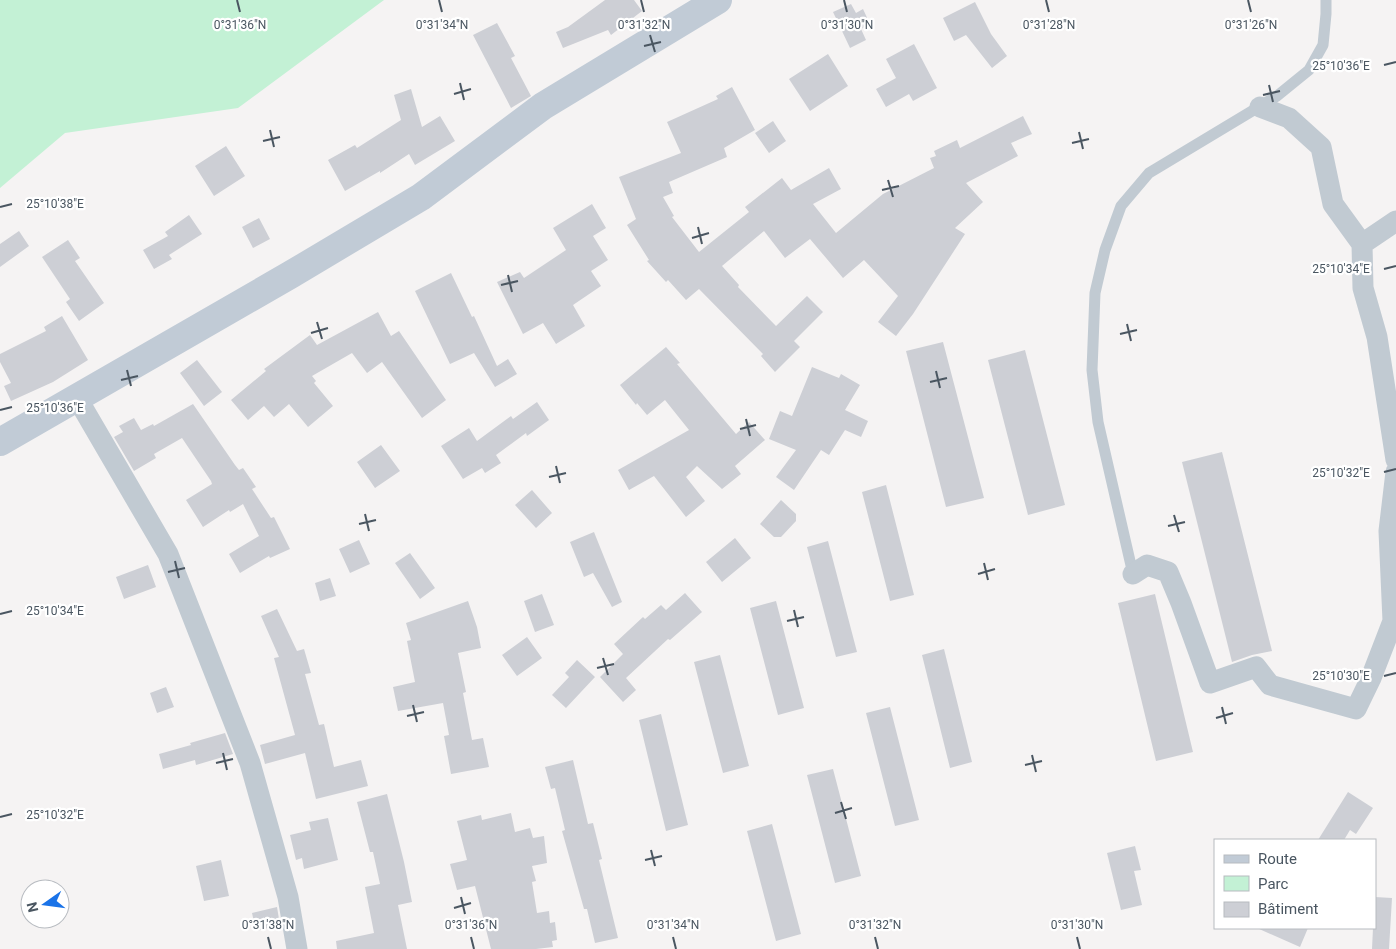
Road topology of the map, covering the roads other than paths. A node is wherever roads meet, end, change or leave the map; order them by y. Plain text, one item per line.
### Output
1 (718, 0) edge
2 (1326, 0) edge
3 (1260, 107) junction
4 (1396, 221) edge
5 (1362, 244) junction
6 (77, 398) junction
7 (0, 442) edge
8 (1396, 460) edge
9 (1396, 472) edge
10 (1133, 574) joint
11 (298, 949) edge

1 - 6 street
2 - 3 lane
3 - 5 street
3 - 10 lane
4 - 5 street
5 - 8 street
6 - 7 street
6 - 11 street
9 - 10 street

